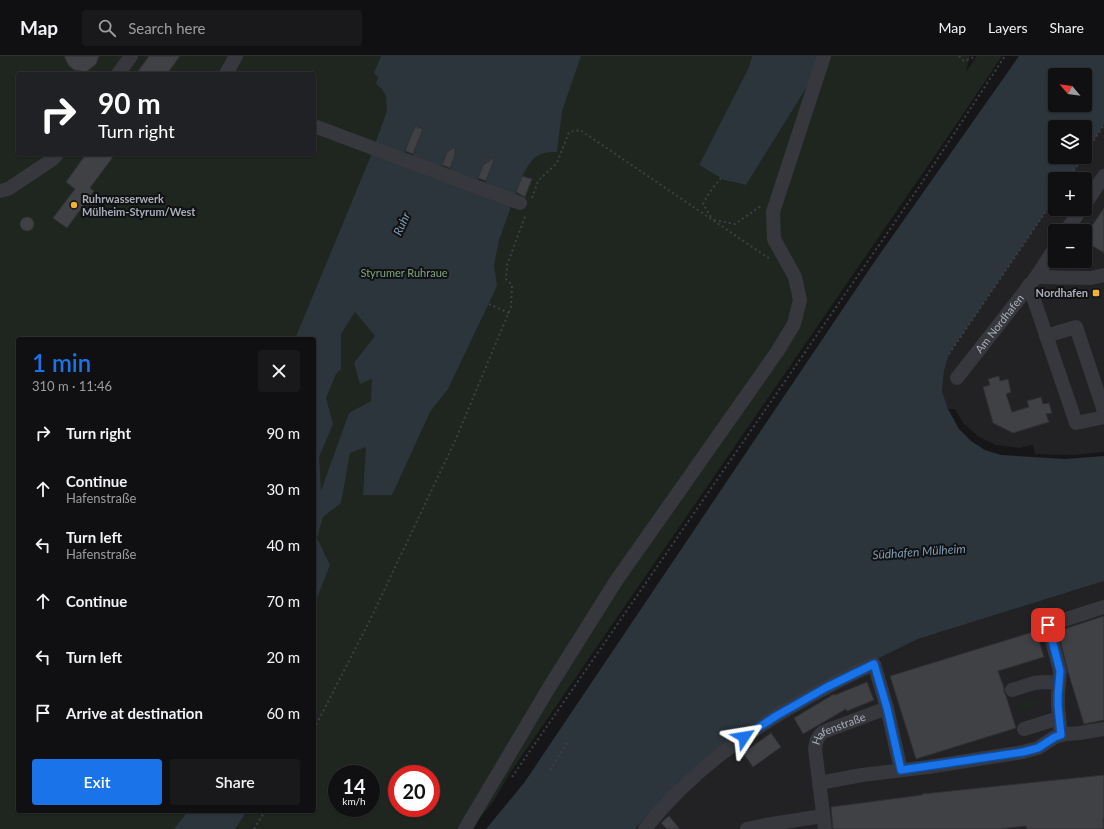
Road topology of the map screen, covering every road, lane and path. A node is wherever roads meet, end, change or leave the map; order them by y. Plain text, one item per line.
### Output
1 (131, 56) edge
2 (236, 56) edge
3 (824, 56) edge
4 (959, 56) edge
5 (973, 56) edge
6 (1005, 56) edge
7 (119, 72) edge
8 (227, 72) edge
9 (1104, 125) edge
10 (316, 127) edge
11 (1092, 143) edge
12 (55, 156) edge
13 (1104, 176) edge
14 (721, 178) dead end
15 (0, 192) edge
16 (779, 194) junction
17 (1092, 194) edge
18 (526, 205) junction
19 (1048, 208) edge
20 (712, 219) junction
21 (1048, 258) edge
22 (770, 259) dead end
23 (1104, 274) edge
24 (1032, 281) junction
25 (489, 304) dead end
26 (509, 313) junction
27 (1046, 336) junction
28 (949, 354) dead end
29 (957, 378) dead end
30 (1104, 411) edge
31 (1104, 417) edge
32 (1104, 607) edge
33 (1059, 683) junction
34 (1012, 690) dead end
35 (887, 708) junction
36 (1059, 718) junction
37 (316, 725) edge
38 (1104, 728) edge
39 (1024, 729) dead end
40 (1061, 735) junction
41 (568, 741) dead end
42 (550, 770) dead end
43 (901, 770) junction
44 (510, 779) dead end
45 (819, 783) junction
46 (264, 813) edge
47 (824, 822) edge
48 (254, 829) edge
49 (465, 829) edge
50 (645, 829) edge
51 (748, 829) edge

1 - 7 street
2 - 8 street
3 - 16 street
4 - 5 path
6 - 44 path
9 - 11 path
10 - 18 street
12 - 15 street
13 - 17 street
14 - 20 path
16 - 20 path
16 - 49 street
18 - 20 path
18 - 26 path
19 - 28 path
20 - 22 path
21 - 24 street, Am Nordhafen
23 - 24 street
24 - 27 street
24 - 29 street, Am Nordhafen
25 - 26 path
26 - 37 path
27 - 30 street
27 - 31 street
32 - 33 street
33 - 34 street
33 - 36 street
35 - 43 street
35 - 45 street, Hafenstraße
35 - 50 street
36 - 39 street
36 - 40 street
38 - 40 street
40 - 43 street
41 - 42 path
43 - 45 street
45 - 47 street, Hafenstraße
46 - 48 path
47 - 51 street

